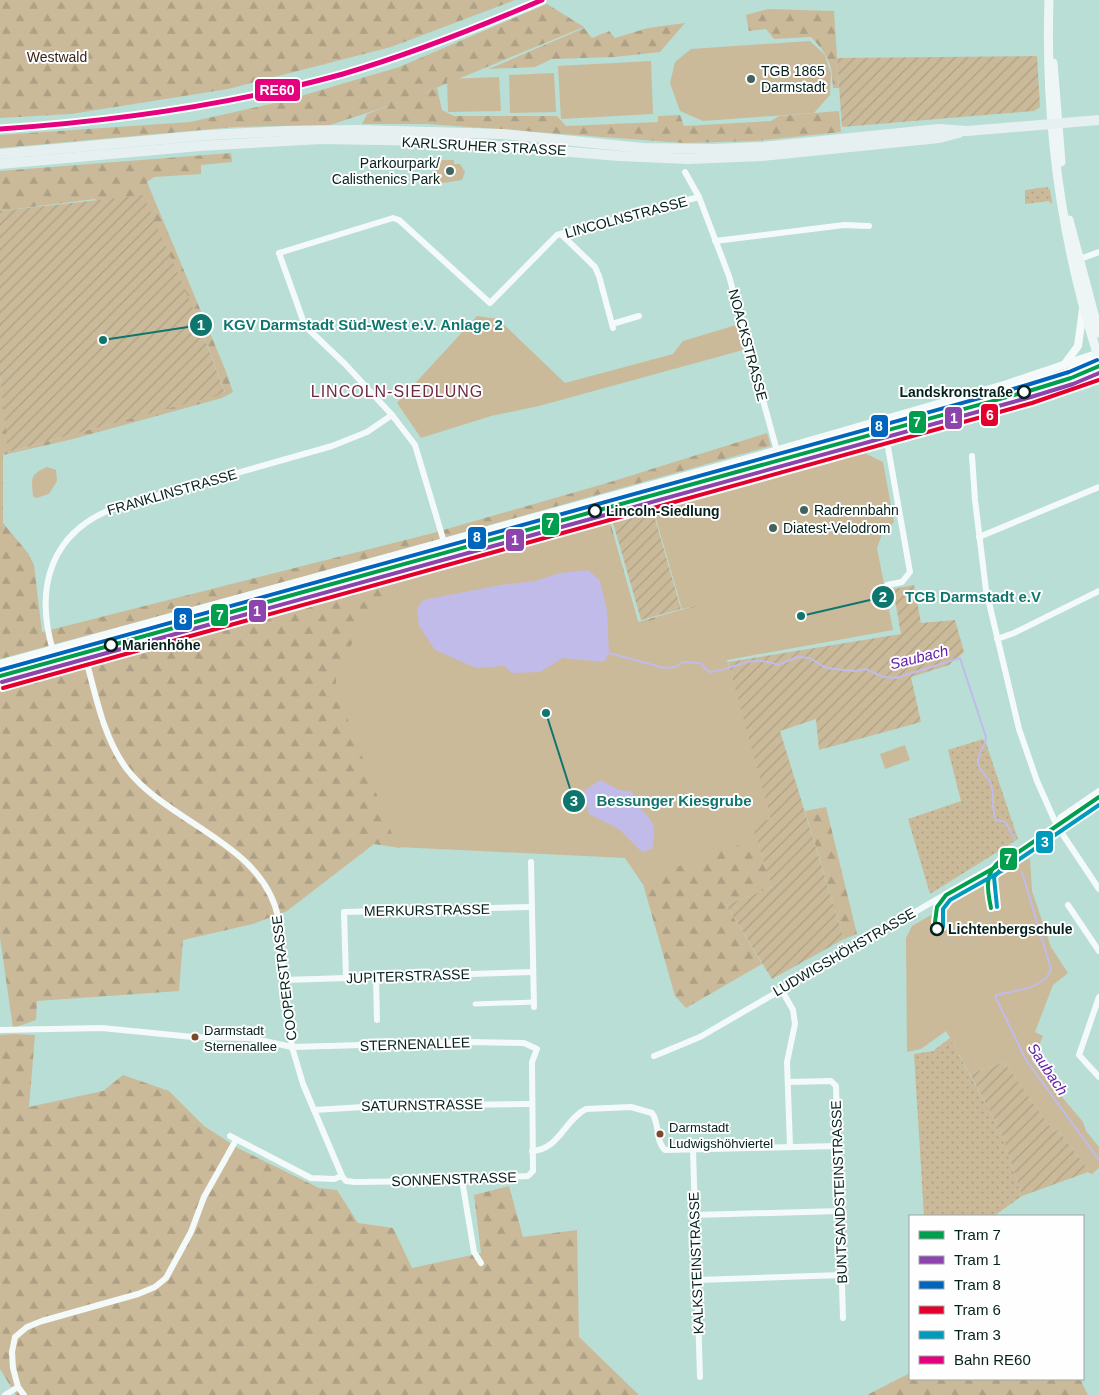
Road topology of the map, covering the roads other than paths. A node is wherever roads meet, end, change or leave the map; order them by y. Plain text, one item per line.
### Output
1 (1049, 0) edge
2 (1054, 0) edge
3 (1099, 120) edge
4 (1053, 123) junction
5 (967, 131) junction
6 (0, 154) edge
7 (0, 164) edge
8 (685, 172) dead end
9 (699, 197) junction
10 (869, 226) dead end
11 (560, 234) junction
12 (715, 241) junction
13 (1099, 252) edge
14 (1075, 260) junction
15 (1084, 307) junction
16 (639, 316) dead end
17 (1099, 333) edge
18 (1099, 357) edge
19 (1061, 368) junction
20 (1099, 375) edge
21 (392, 415) junction
22 (777, 451) junction
23 (972, 456) dead end
24 (1099, 487) edge
25 (979, 537) junction
26 (444, 542) junction
27 (887, 585) dead end
28 (1099, 591) edge
29 (997, 639) junction
30 (81, 642) junction
31 (52, 651) junction
32 (0, 664) edge
33 (1099, 791) edge
34 (1099, 800) edge
35 (1057, 825) junction
36 (530, 862) dead end
37 (1099, 889) edge
38 (1068, 905) dead end
39 (531, 907) junction
40 (1099, 951) edge
41 (533, 972) junction
42 (376, 977) junction
43 (346, 978) junction
44 (284, 980) junction
45 (781, 989) junction
46 (1099, 997) edge
47 (475, 1004) dead end
48 (534, 1004) joint
49 (377, 1020) dead end
50 (0, 1030) edge
51 (292, 1047) junction
52 (537, 1049) joint
53 (654, 1056) dead end
54 (1099, 1077) edge
55 (788, 1082) junction
56 (531, 1104) junction
57 (314, 1110) junction
58 (838, 1146) junction
59 (790, 1147) junction
60 (693, 1150) junction
61 (532, 1151) junction
62 (342, 1176) junction
63 (462, 1180) junction
64 (840, 1211) junction
65 (695, 1215) junction
66 (481, 1263) dead end
67 (842, 1275) junction
68 (697, 1280) junction
69 (843, 1318) dead end
70 (700, 1377) dead end
71 (18, 1387) junction
72 (5, 1395) edge
73 (24, 1395) edge

1 - 4 main road
2 - 4 main road
3 - 4 main road, KARLSRUHER STRASSE
4 - 5 main road, KARLSRUHER STRASSE
4 - 14 main road
5 - 6 main road, KARLSRUHER STRASSE
5 - 7 main road, KARLSRUHER STRASSE
8 - 9 street, NOACKSTRASSE
9 - 11 street, LINCOLNSTRASSE
9 - 12 street, NOACKSTRASSE
10 - 12 street
11 - 16 street
11 - 21 street, LINCOLNSTRASSE
12 - 22 street, NOACKSTRASSE
13 - 14 street
14 - 15 main road
14 - 17 main road
15 - 18 main road
15 - 19 street
18 - 19 street
19 - 22 street
20 - 27 street
21 - 26 street
21 - 31 street, FRANKLINSTRASSE
22 - 26 street
23 - 25 street
24 - 25 street
25 - 29 street
26 - 30 street
28 - 29 street
29 - 35 street
30 - 31 street
30 - 44 street, COOPERSTRASSE
31 - 32 street
33 - 35 street, LUDWIGSHÖHSTRASSE
34 - 35 street, LUDWIGSHÖHSTRASSE
35 - 37 street
35 - 45 street, LUDWIGSHÖHSTRASSE
36 - 39 street
38 - 40 street
39 - 41 street
39 - 43 street, MERKURSTRASSE
41 - 42 street, JUPITERSTRASSE
41 - 48 street
42 - 43 street, JUPITERSTRASSE
42 - 49 street
43 - 44 street, JUPITERSTRASSE
44 - 51 street, COOPERSTRASSE
45 - 53 street, LUDWIGSHÖHSTRASSE
45 - 55 street
46 - 54 street
47 - 48 street
50 - 51 street, STERNENALLEE
51 - 52 street, STERNENALLEE
51 - 57 street, COOPERSTRASSE
52 - 56 street, SONNENSTRASSE
55 - 58 street, BUNTSANDSTEINSTRASSE
55 - 59 street
56 - 57 street, SATURNSTRASSE
56 - 61 street, SONNENSTRASSE
57 - 62 street, COOPERSTRASSE
58 - 59 street
58 - 64 street, BUNTSANDSTEINSTRASSE
59 - 60 street
60 - 61 street
60 - 65 street, KALKSTEINSTRASSE
61 - 63 street, SONNENSTRASSE
62 - 63 street, SONNENSTRASSE
62 - 71 street
63 - 66 street
64 - 65 street
64 - 67 street, BUNTSANDSTEINSTRASSE
65 - 68 street, KALKSTEINSTRASSE
67 - 68 street
67 - 69 street, BUNTSANDSTEINSTRASSE
68 - 70 street, KALKSTEINSTRASSE
71 - 72 street
71 - 73 street

